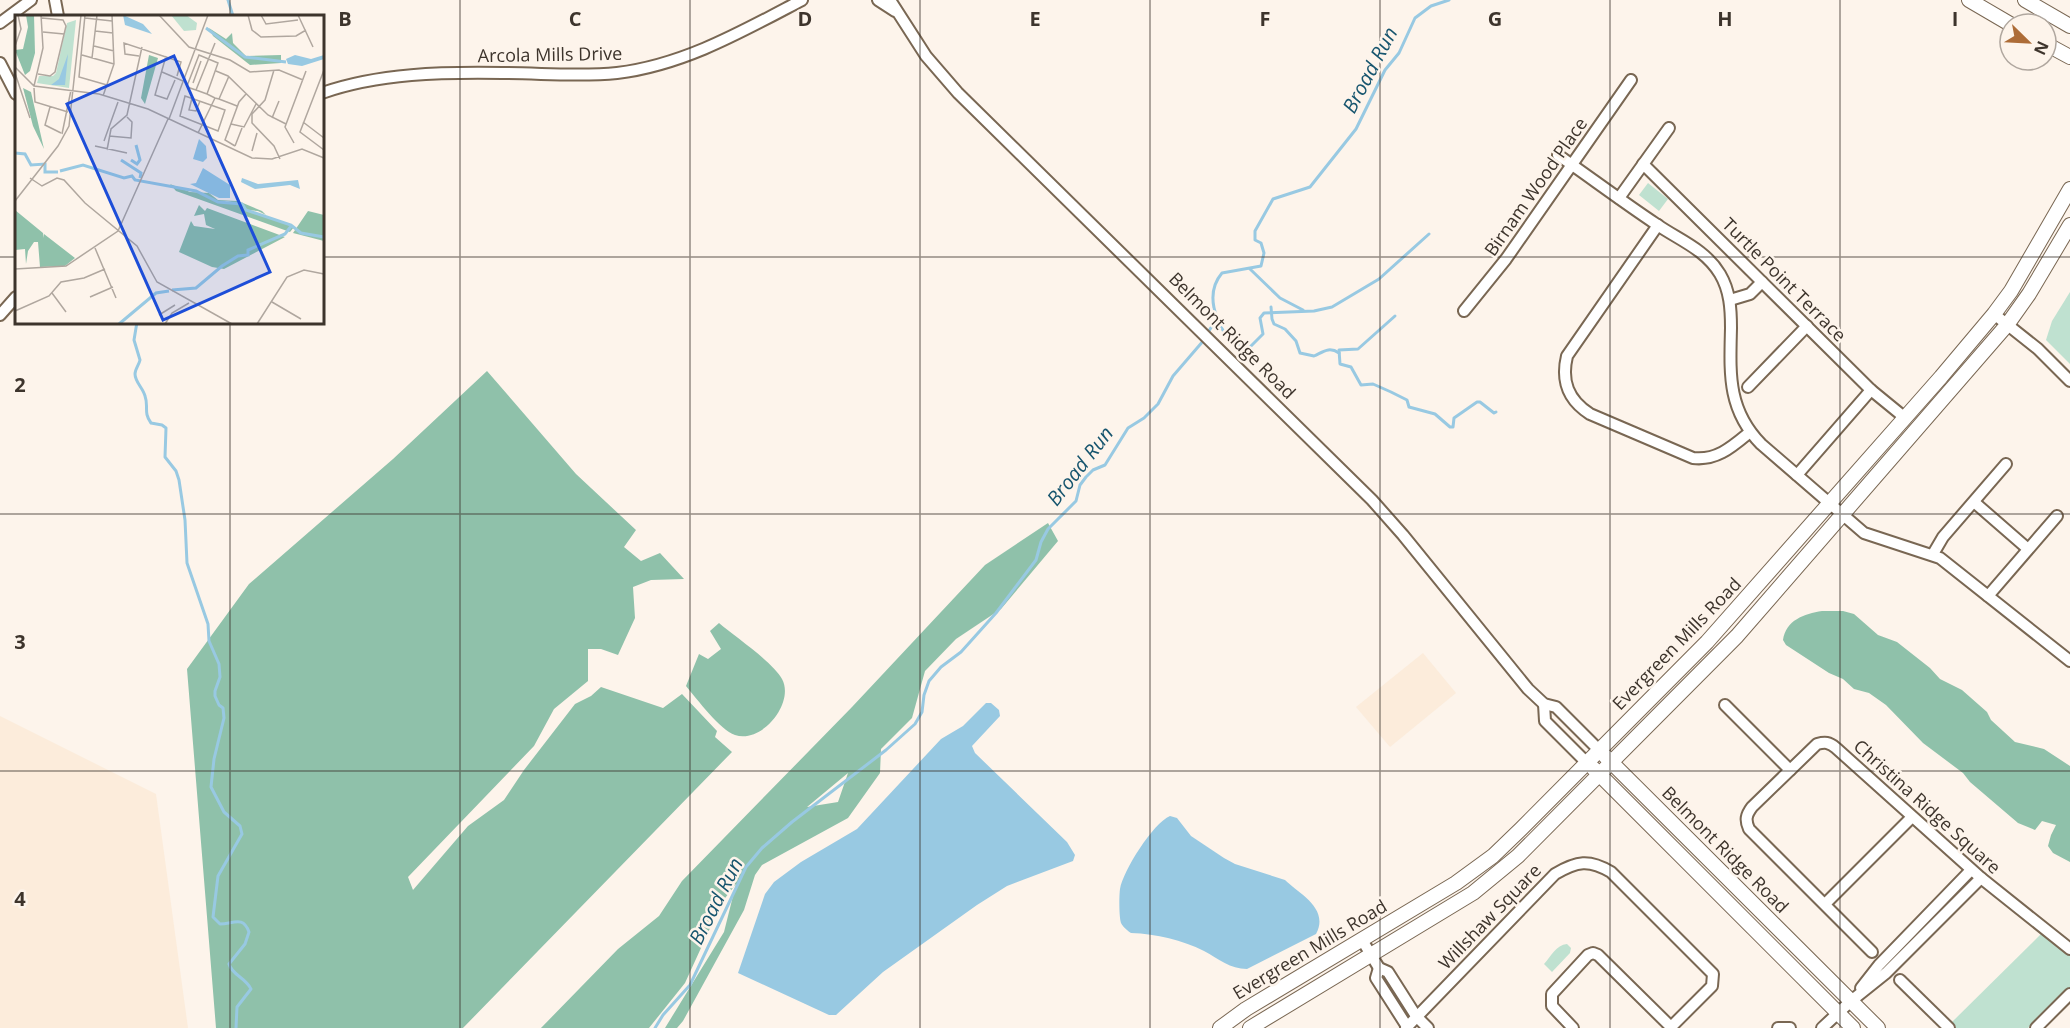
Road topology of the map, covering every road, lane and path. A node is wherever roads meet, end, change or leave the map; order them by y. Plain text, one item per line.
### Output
1 (31, 0) edge
2 (55, 0) edge
3 (802, 0) edge
4 (878, 0) edge
5 (890, 0) edge
6 (1969, 0) edge
7 (2025, 0) edge
8 (896, 12) junction
9 (58, 15) edge
10 (1998, 17) edge
11 (0, 23) edge
12 (2070, 26) edge
13 (0, 63) edge
14 (1632, 80) dead end
15 (15, 92) edge
16 (324, 92) edge
17 (1669, 128) dead end
18 (1558, 155) dead end
19 (1643, 164) junction
20 (1573, 165) junction
21 (2070, 189) edge
22 (1619, 198) junction
23 (1658, 225) junction
24 (2070, 225) edge
25 (1762, 282) junction
26 (15, 298) edge
27 (1730, 300) junction
28 (1464, 311) dead end
29 (1994, 314) junction
30 (0, 315) edge
31 (2007, 325) junction
32 (1807, 326) junction
33 (2070, 381) edge
34 (1748, 387) dead end
35 (1871, 390) junction
36 (1904, 417) junction
37 (1750, 432) junction
38 (2006, 464) dead end
39 (1797, 475) junction
40 (1830, 502) junction
41 (1974, 502) junction
42 (1842, 514) junction
43 (2058, 516) dead end
44 (2028, 549) junction
45 (1932, 554) junction
46 (1988, 596) junction
47 (2070, 661) edge
48 (1544, 704) junction
49 (1725, 705) dead end
50 (1599, 750) junction
51 (1612, 762) junction
52 (1587, 763) junction
53 (1790, 770) junction
54 (1600, 774) junction
55 (1912, 817) junction
56 (1971, 870) junction
57 (1981, 878) junction
58 (1825, 904) junction
59 (1362, 940) junction
60 (2070, 949) edge
61 (1872, 952) dead end
62 (1371, 954) junction
63 (1379, 968) junction
64 (1900, 980) dead end
65 (2070, 994) edge
66 (1851, 1001) junction
67 (1838, 1013) junction
68 (1416, 1016) junction
69 (1220, 1028) edge
70 (1250, 1028) edge
71 (1407, 1028) edge
72 (1428, 1028) edge
73 (1573, 1028) edge
74 (1670, 1028) edge
75 (1778, 1028) edge
76 (1790, 1028) edge
77 (1822, 1028) edge
78 (1853, 1028) edge
79 (1878, 1028) edge
80 (1949, 1028) edge
81 (2036, 1028) edge

1 - 11 street
2 - 9 street
3 - 16 street, Arcola Mills Drive
4 - 8 street
5 - 8 street, Belmont Ridge Road
6 - 10 main road
7 - 12 main road
8 - 48 street, Belmont Ridge Road
13 - 15 street
14 - 20 street, Birnam Wood Place
17 - 19 street
18 - 20 street
19 - 22 street
19 - 25 street, Turtle Point Terrace
20 - 22 street
20 - 28 street, Birnam Wood Place
21 - 29 main road, Evergreen Mills Road
22 - 23 street
23 - 27 street
23 - 37 street
24 - 31 main road, Evergreen Mills Road
25 - 27 street
25 - 32 street, Turtle Point Terrace
26 - 30 street
27 - 37 street
29 - 31 street
29 - 36 main road, Evergreen Mills Road
31 - 33 street
31 - 42 main road, Evergreen Mills Road
32 - 34 street
32 - 35 street, Turtle Point Terrace
35 - 36 street, Turtle Point Terrace
35 - 39 street
36 - 40 main road, Evergreen Mills Road
37 - 39 street
38 - 41 street
39 - 40 street
40 - 42 street
40 - 50 main road, Evergreen Mills Road
41 - 44 street
41 - 45 street
42 - 45 street
42 - 51 main road, Evergreen Mills Road
43 - 44 street
44 - 46 street
45 - 46 street
46 - 47 street
48 - 50 street, Belmont Ridge Road
48 - 52 street, Belmont Ridge Road
49 - 53 street
50 - 51 main road, Belmont Ridge Road
50 - 52 main road, Evergreen Mills Road
51 - 54 main road, Evergreen Mills Road
51 - 66 main road, Belmont Ridge Road
52 - 54 main road, Belmont Ridge Road
52 - 59 main road, Evergreen Mills Road
53 - 55 street, Christina Ridge Square
53 - 58 street, Christina Ridge Square
54 - 62 main road, Evergreen Mills Road
54 - 67 main road, Belmont Ridge Road
55 - 56 street, Christina Ridge Square
55 - 58 street
56 - 57 street, Christina Ridge Square
56 - 66 street
57 - 60 street, Christina Ridge Square
57 - 66 street
58 - 61 street, Christina Ridge Square
59 - 62 street
59 - 69 main road, Evergreen Mills Road
62 - 63 street
62 - 70 main road, Evergreen Mills Road
63 - 68 street
63 - 71 street
64 - 80 street
65 - 81 street
66 - 67 street
66 - 79 main road, Belmont Ridge Road
67 - 77 street
67 - 78 main road, Belmont Ridge Road
68 - 71 street, Willshaw Square
68 - 72 street
68 - 74 street, Willshaw Square
73 - 74 street
75 - 76 street

